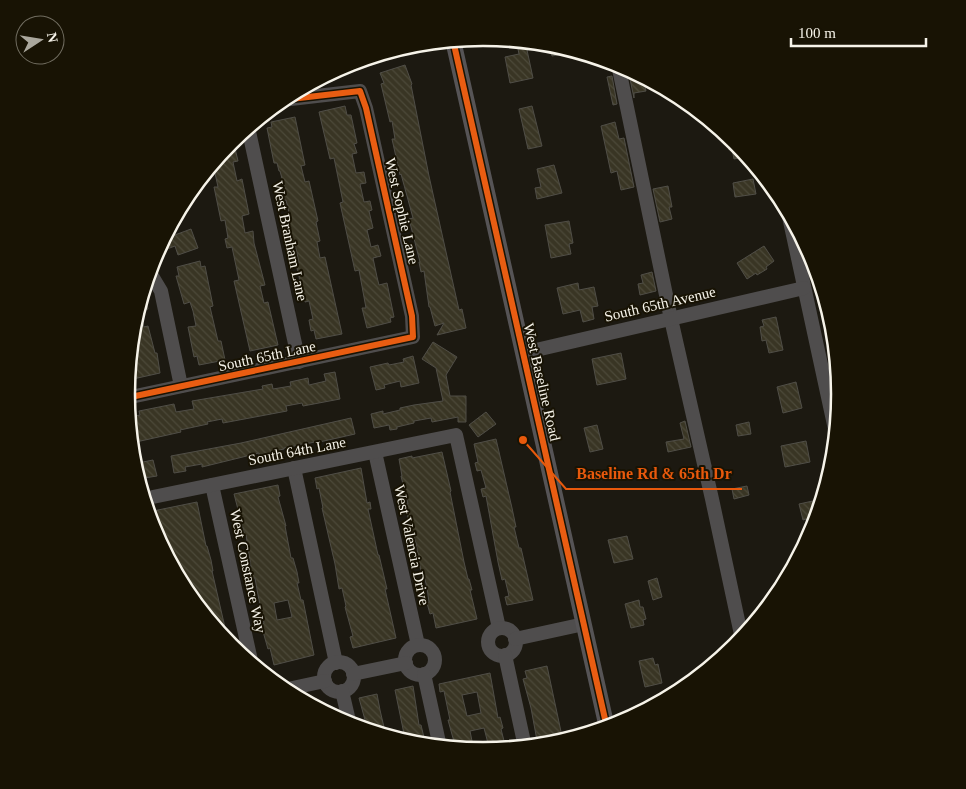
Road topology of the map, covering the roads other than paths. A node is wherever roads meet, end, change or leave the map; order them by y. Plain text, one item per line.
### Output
1 (455, 47) edge
2 (620, 75) edge
3 (308, 94) edge
4 (250, 136) edge
5 (793, 236) edge
6 (154, 280) edge
7 (804, 288) junction
8 (671, 319) junction
9 (413, 337) joint
10 (523, 353) junction
11 (299, 362) junction
12 (181, 386) junction
13 (135, 396) edge
14 (831, 411) edge
15 (375, 452) junction
16 (294, 468) junction
17 (212, 485) junction
18 (151, 497) edge
19 (584, 624) junction
20 (499, 628) junction
21 (740, 629) edge
22 (515, 639) junction
23 (418, 645) junction
24 (249, 652) edge
25 (505, 655) junction
26 (336, 663) junction
27 (406, 663) junction
28 (353, 674) junction
29 (424, 674) junction
30 (325, 680) junction
31 (295, 687) edge
32 (342, 691) junction
33 (348, 715) edge
34 (605, 720) edge
35 (438, 740) edge
36 (524, 740) edge

1 - 10 main road, West Baseline Road
2 - 8 street
3 - 9 street, West Sophie Lane
4 - 11 street, West Branham Lane
5 - 7 street
6 - 12 street
7 - 8 street, South 65th Avenue
7 - 14 street
8 - 10 street, South 65th Avenue
8 - 21 street
9 - 11 street, South 65th Lane
10 - 19 main road, West Baseline Road
11 - 12 street, South 65th Lane
12 - 13 street, South 65th Lane
15 - 16 street, South 64th Lane
15 - 20 street, South 64th Lane
15 - 23 street, West Valencia Drive
16 - 17 street, South 64th Lane
16 - 26 street
17 - 18 street, South 64th Lane
17 - 24 street, West Constance Way
19 - 22 street
19 - 34 main road, West Baseline Road
20 - 22 street
20 - 25 street
22 - 25 street
23 - 27 street
23 - 29 street
25 - 36 street
26 - 28 street
26 - 30 street
27 - 28 street
27 - 29 street
28 - 32 street
29 - 35 street
30 - 31 street
30 - 32 street
32 - 33 street

